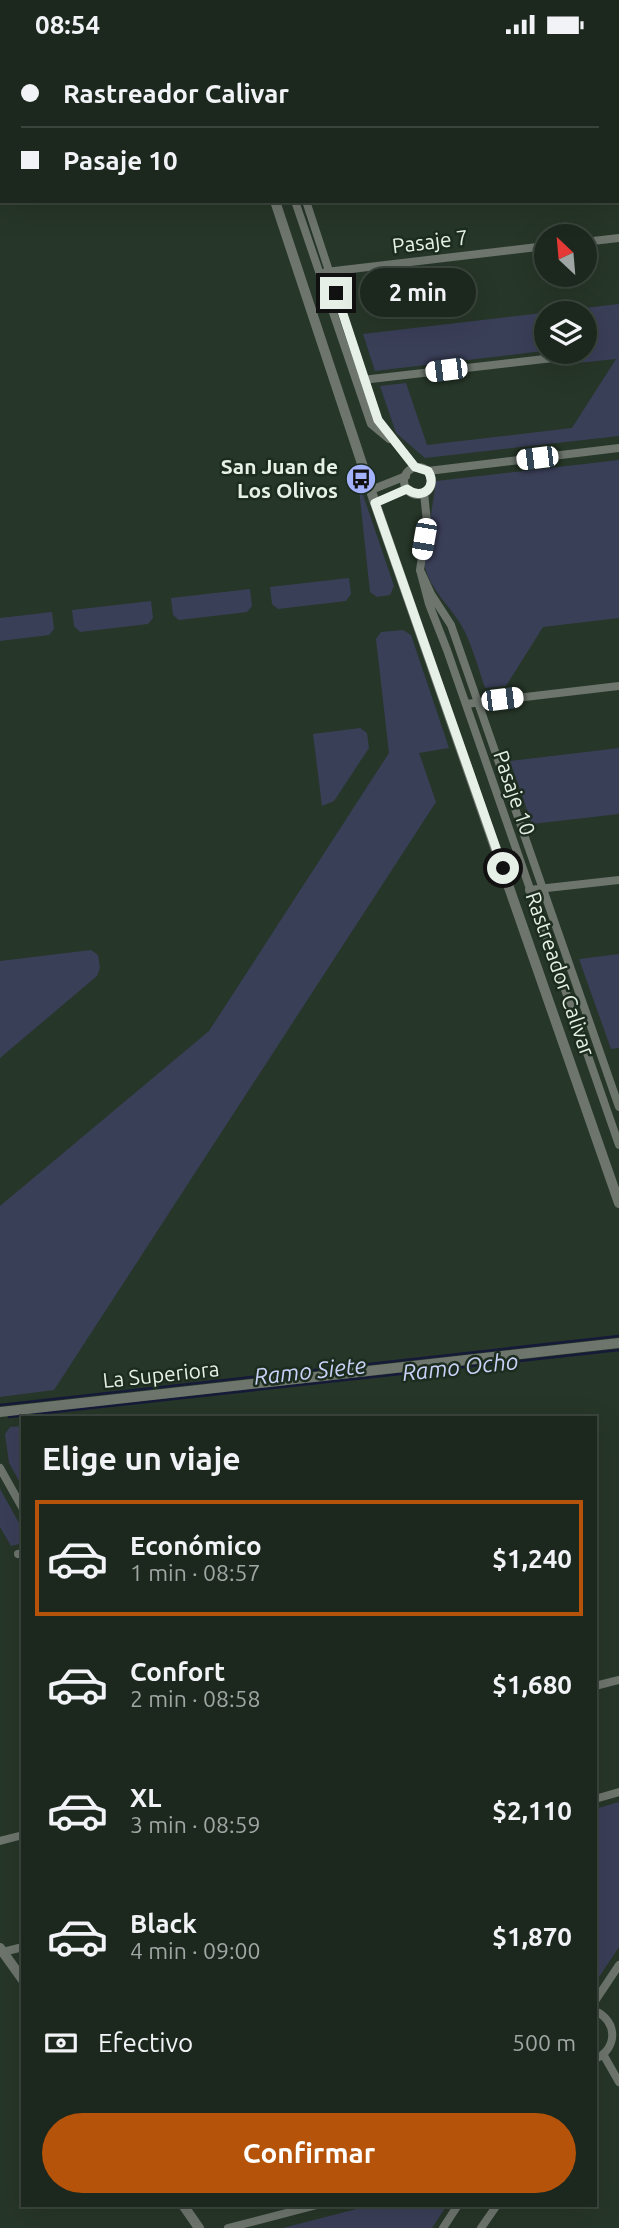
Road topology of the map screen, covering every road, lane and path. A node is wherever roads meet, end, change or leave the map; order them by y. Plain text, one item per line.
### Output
1 (276, 203) edge
2 (296, 203) edge
3 (307, 203) edge
4 (619, 238) edge
5 (597, 241) edge
6 (534, 247) edge
7 (329, 271) junction
8 (319, 273) junction
9 (534, 360) edge
10 (360, 381) junction
11 (619, 448) edge
12 (415, 467) junction
13 (428, 471) junction
14 (405, 476) junction
15 (407, 489) junction
16 (371, 490) junction
17 (424, 493) junction
18 (375, 503) junction
19 (420, 569) junction
20 (619, 685) edge
21 (479, 702) junction
22 (466, 704) junction
23 (619, 880) edge
24 (542, 889) junction
25 (529, 890) junction
26 (619, 1107) edge
27 (619, 1113) edge
28 (608, 1114) junction
29 (619, 1146) edge
30 (619, 1203) edge
31 (619, 1343) edge
32 (0, 1412) edge
33 (0, 1468) edge
34 (21, 1505) edge
35 (619, 1680) edge
36 (597, 1686) edge
37 (619, 1792) edge
38 (597, 1798) edge
39 (21, 1836) edge
40 (0, 1841) edge
41 (21, 1947) edge
42 (1, 1950) edge
43 (619, 1965) edge
44 (21, 1977) edge
45 (597, 1998) edge
46 (597, 2012) edge
47 (619, 2021) edge
48 (613, 2030) junction
49 (619, 2049) edge
50 (602, 2054) edge
51 (619, 2082) edge
52 (184, 2207) edge
53 (273, 2207) edge
54 (309, 2207) edge
55 (457, 2207) edge
56 (496, 2207) edge
57 (275, 2216) junction
58 (448, 2226) edge
59 (199, 2228) edge
60 (228, 2228) edge
61 (481, 2228) edge

1 - 16 street, Rastreador Calivar
2 - 8 street
3 - 7 street
4 - 5 street
6 - 7 street, Pasaje 7
7 - 8 street, Pasaje 7
7 - 10 street
8 - 10 street
9 - 10 street
10 - 12 street
11 - 13 street
12 - 13 street
12 - 14 street
13 - 17 street
14 - 15 street
14 - 16 street
15 - 17 street
15 - 18 street
16 - 18 street, Rastreador Calivar
17 - 19 street, Pasaje 10
18 - 30 street, Rastreador Calivar
19 - 21 street, Pasaje 10
19 - 22 street, Pasaje 10
20 - 21 street
21 - 22 street
21 - 24 street, Pasaje 10
22 - 25 street, Pasaje 10
23 - 24 street
24 - 25 street
24 - 26 street, Pasaje 10
25 - 28 street, Pasaje 10
27 - 28 street
28 - 29 street, Pasaje 10
31 - 32 street, La Superiora
33 - 34 street
35 - 36 street
37 - 38 street
39 - 40 street
41 - 42 street
42 - 44 street
43 - 45 street
46 - 48 street
47 - 48 street
48 - 50 street
49 - 50 street
50 - 51 street
52 - 59 street
53 - 57 street
54 - 57 street
55 - 58 street
56 - 61 street
57 - 60 street

